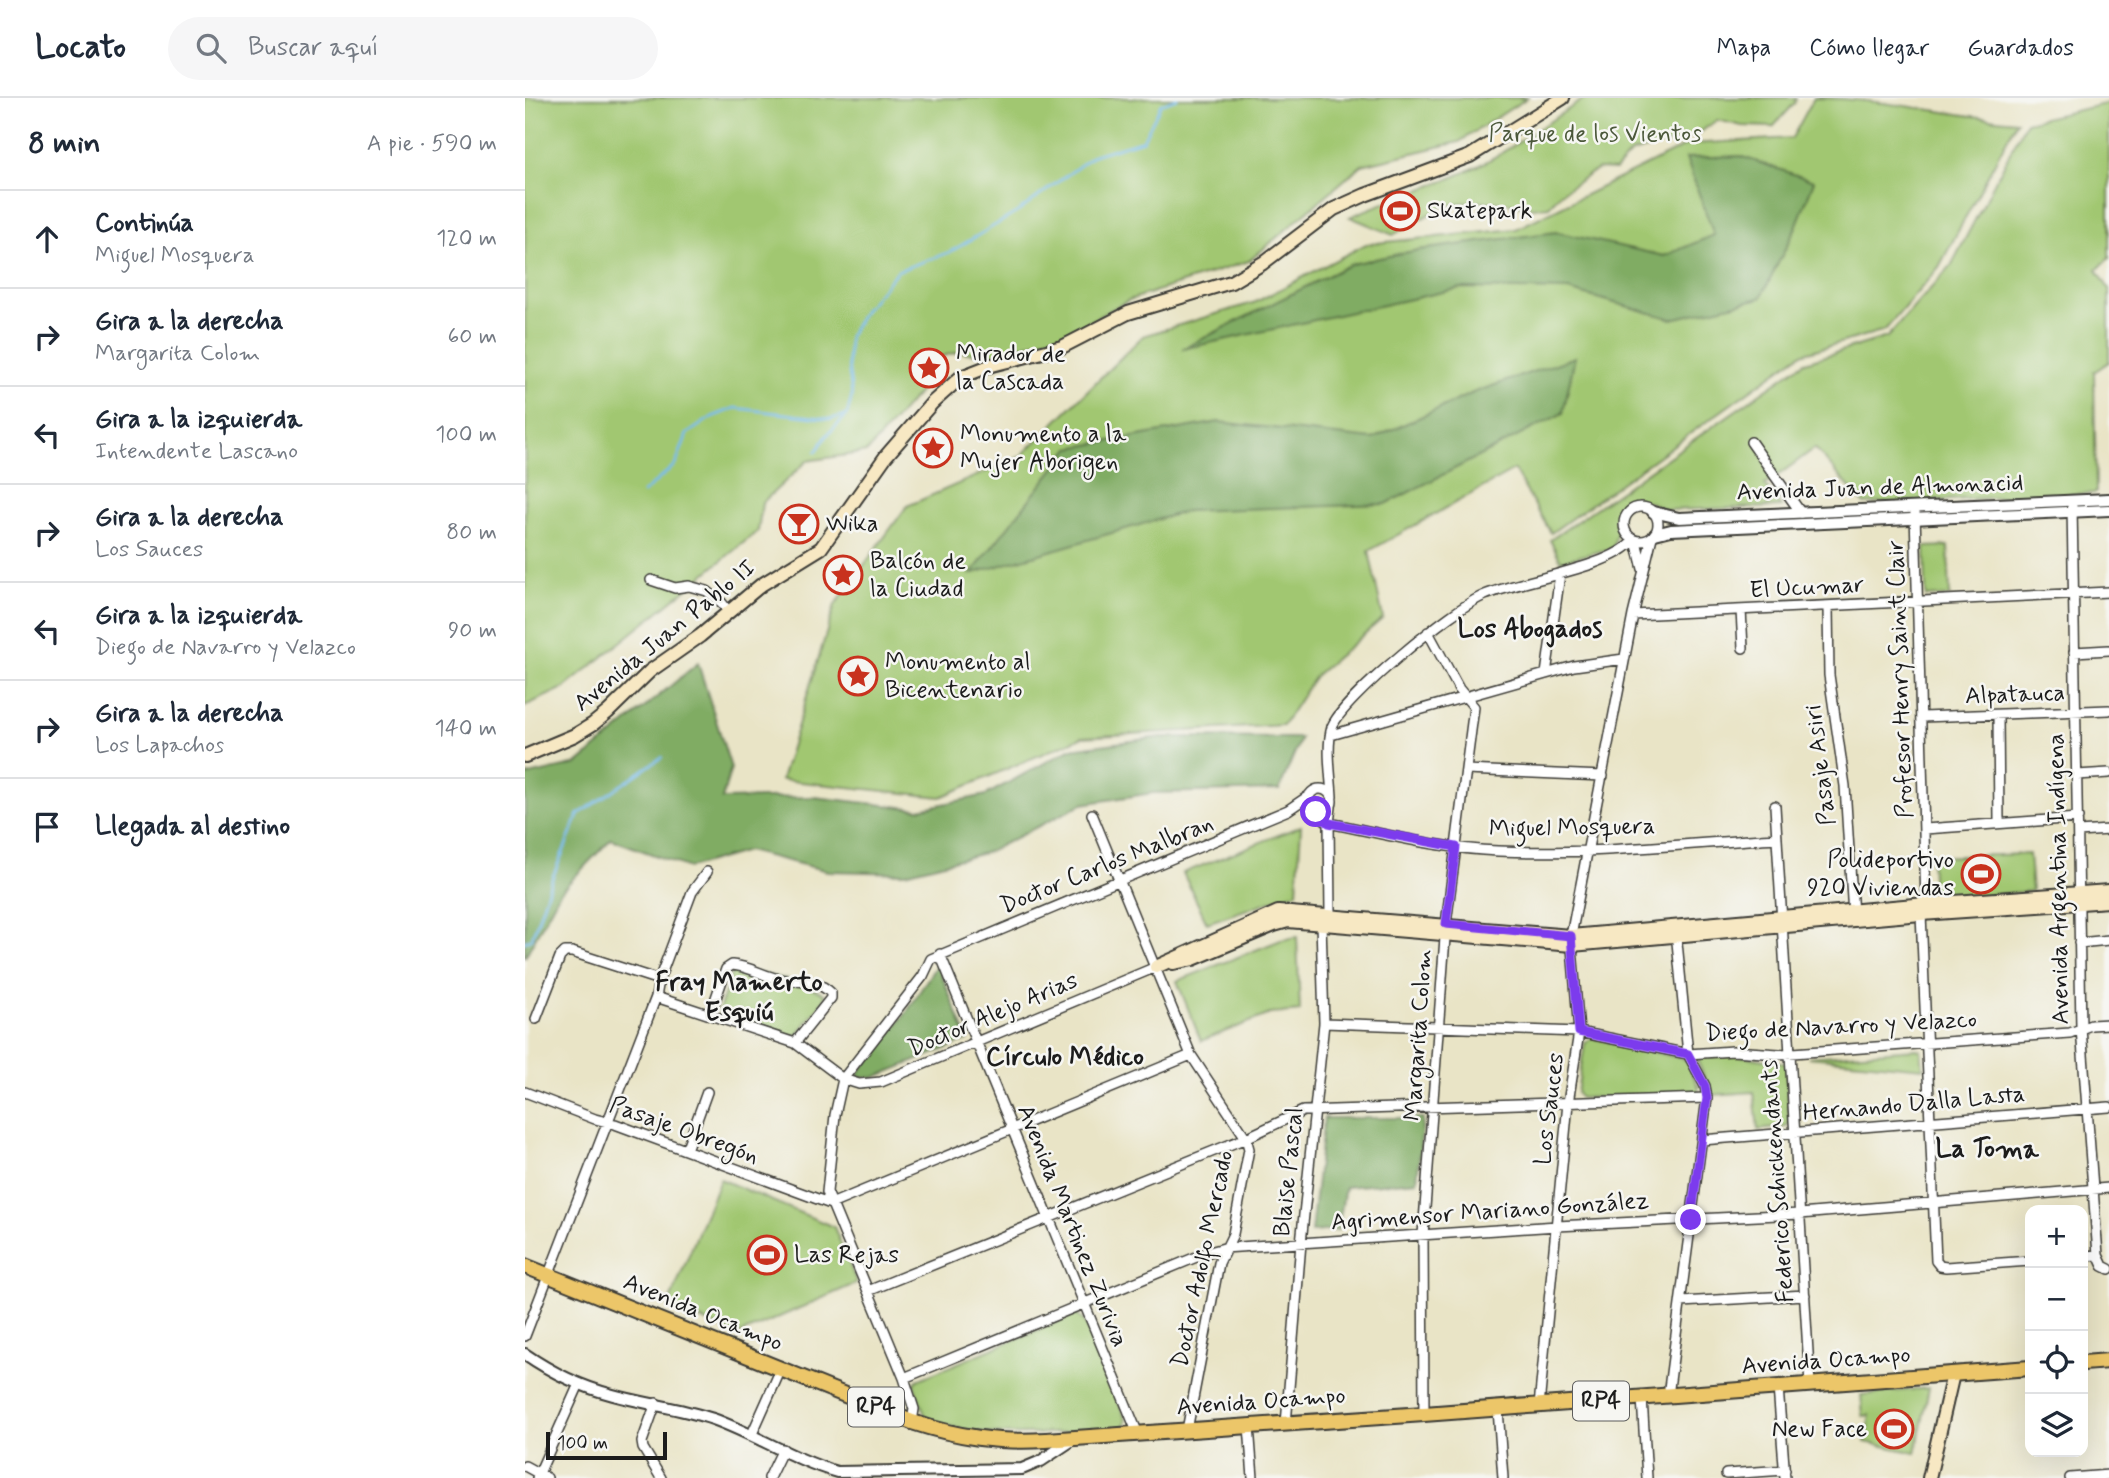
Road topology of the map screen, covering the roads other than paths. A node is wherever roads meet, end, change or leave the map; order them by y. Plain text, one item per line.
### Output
1 (1563, 98) edge
2 (1751, 442) dead end
3 (2109, 499) edge
4 (2072, 506) junction
5 (2109, 510) edge
6 (1653, 512) junction
7 (1801, 513) junction
8 (1915, 513) junction
9 (1624, 527) junction
10 (1653, 535) junction
11 (1635, 540) junction
12 (1615, 554) junction
13 (1643, 571) junction
14 (1560, 574) junction
15 (651, 580) dead end
16 (2109, 592) edge
17 (2073, 594) junction
18 (1917, 602) junction
19 (1828, 607) junction
20 (1741, 610) junction
21 (729, 611) junction
22 (1633, 615) junction
23 (1428, 632) junction
24 (1743, 648) dead end
25 (2109, 650) edge
26 (2074, 652) junction
27 (1624, 659) junction
28 (1546, 674) junction
29 (1467, 697) junction
30 (2109, 710) edge
31 (2075, 712) junction
32 (1998, 715) junction
33 (1922, 717) junction
34 (1331, 735) junction
35 (525, 756) edge
36 (1331, 769) junction
37 (1466, 770) junction
38 (2109, 773) edge
39 (2077, 775) junction
40 (1603, 776) junction
41 (1313, 792) junction
42 (1332, 797) junction
43 (1775, 806) dead end
44 (1331, 807) junction
45 (1288, 810) junction
46 (1313, 810) junction
47 (1092, 814) dead end
48 (2078, 818) junction
49 (1329, 823) junction
50 (1999, 823) junction
51 (1925, 829) junction
52 (2109, 830) edge
53 (2078, 832) junction
54 (1776, 838) junction
55 (1456, 847) junction
56 (1590, 850) junction
57 (708, 872) dead end
58 (1118, 881) junction
59 (2109, 891) edge
60 (2079, 899) junction
61 (2109, 901) edge
62 (1923, 909) junction
63 (1853, 915) junction
64 (1325, 919) junction
65 (1781, 922) junction
66 (1446, 930) junction
67 (1676, 931) junction
68 (1572, 940) junction
69 (2109, 940) edge
70 (2079, 943) junction
71 (940, 954) junction
72 (1156, 967) junction
73 (659, 980) junction
74 (656, 997) junction
75 (710, 1015) junction
76 (536, 1019) dead end
77 (1324, 1023) junction
78 (2109, 1024) edge
79 (1439, 1027) junction
80 (2081, 1028) junction
81 (1579, 1032) junction
82 (976, 1042) junction
83 (795, 1043) junction
84 (1926, 1043) junction
85 (1789, 1053) junction
86 (1688, 1054) junction
87 (1191, 1055) junction
88 (843, 1079) junction
89 (525, 1092) edge
90 (707, 1092) dead end
91 (1707, 1098) junction
92 (1568, 1103) junction
93 (1434, 1107) junction
94 (2109, 1107) edge
95 (1314, 1109) junction
96 (2087, 1109) junction
97 (606, 1122) junction
98 (1929, 1122) junction
99 (1011, 1129) junction
100 (1794, 1132) junction
101 (1246, 1138) junction
102 (1702, 1140) junction
103 (687, 1150) junction
104 (2109, 1188) edge
105 (2093, 1189) junction
106 (1934, 1202) junction
107 (831, 1204) junction
108 (1800, 1214) junction
109 (1048, 1218) junction
110 (1691, 1220) junction
111 (1557, 1226) junction
112 (1423, 1235) junction
113 (1301, 1243) junction
114 (1224, 1248) junction
115 (2098, 1255) junction
116 (2088, 1256) edge
117 (2025, 1261) edge
118 (525, 1266) edge
119 (2109, 1269) edge
120 (548, 1276) junction
121 (868, 1291) junction
122 (1805, 1295) junction
123 (1083, 1303) junction
124 (1681, 1303) junction
125 (525, 1336) edge
126 (525, 1354) edge
127 (2109, 1361) edge
128 (2088, 1363) edge
129 (2025, 1367) edge
130 (781, 1369) junction
131 (1952, 1374) junction
132 (904, 1378) junction
133 (579, 1384) junction
134 (1810, 1385) junction
135 (1777, 1387) junction
136 (1668, 1396) junction
137 (1642, 1398) junction
138 (656, 1403) junction
139 (1539, 1406) junction
140 (1498, 1409) junction
141 (1424, 1415) junction
142 (912, 1422) junction
143 (1286, 1424) junction
144 (1249, 1426) junction
145 (1187, 1430) junction
146 (752, 1434) junction
147 (1137, 1434) junction
148 (1076, 1438) junction
149 (1038, 1441) junction
150 (783, 1449) junction
151 (1041, 1461) junction
152 (525, 1466) edge
153 (1021, 1473) edge
154 (1726, 1474) dead end
155 (1785, 1474) edge
156 (2109, 1475) edge
157 (541, 1477) edge
158 (661, 1478) edge
159 (769, 1478) edge
160 (1253, 1478) edge
161 (1503, 1478) edge
162 (1647, 1478) edge
163 (1929, 1478) edge
164 (2070, 1478) edge

1 - 21 main road, Avenida Juan Pablo II
2 - 7 street
3 - 4 street
4 - 5 street
4 - 8 street
4 - 17 street, Avenida Argentina Indígena
6 - 7 street, Avenida Juan de Almonacid
6 - 9 street
6 - 10 street
7 - 8 street, Avenida Juan de Almonacid
8 - 10 street
8 - 18 street, Profesor Henry Saint Clair
9 - 11 street
9 - 12 street
10 - 11 street
10 - 13 street, Los Sauces
11 - 12 street
11 - 13 street, Los Sauces
12 - 14 street
13 - 22 street, Los Sauces
14 - 23 street
14 - 28 street
15 - 21 street
16 - 17 street, El Ucumar
17 - 18 street, El Ucumar
17 - 26 street, Avenida Argentina Indígena
18 - 19 street, El Ucumar
18 - 33 street, Profesor Henry Saint Clair
19 - 20 street, El Ucumar
19 - 63 street, Pasaje Asiri
20 - 22 street, El Ucumar
20 - 24 street
21 - 35 main road, Avenida Juan Pablo II
22 - 27 street, Los Sauces
23 - 29 street, Margarita Colom
23 - 34 street
25 - 26 street
26 - 31 street, Avenida Argentina Indígena
27 - 28 street
27 - 40 street, Los Sauces
28 - 29 street
29 - 34 street
29 - 37 street, Margarita Colom
30 - 31 street, Alpatauca
31 - 32 street, Alpatauca
31 - 39 street, Avenida Argentina Indígena
32 - 33 street, Alpatauca
32 - 50 street
33 - 51 street, Profesor Henry Saint Clair
34 - 36 street
36 - 41 street
36 - 42 street
37 - 40 street
37 - 55 street, Margarita Colom
38 - 39 street
39 - 48 street, Avenida Argentina Indígena
40 - 56 street, Los Sauces
41 - 42 street
41 - 45 street, Doctor Carlos Malbran
41 - 46 street
42 - 44 street
43 - 54 street, Federico Schickendants
44 - 46 street
44 - 49 street
45 - 46 street, Doctor Carlos Malbran
45 - 58 street, Doctor Carlos Malbran
46 - 49 street
47 - 58 street
48 - 50 street
48 - 53 street, Avenida Argentina Indígena
49 - 55 street, Miguel Mosquera
49 - 64 street
50 - 51 street
51 - 62 street, Profesor Henry Saint Clair
52 - 53 street
53 - 60 street, Avenida Argentina Indígena
54 - 56 street, Miguel Mosquera
54 - 65 street, Federico Schickendants
55 - 56 street, Miguel Mosquera
55 - 66 street, Margarita Colom
56 - 68 street, Los Sauces
57 - 73 street
58 - 71 street, Doctor Carlos Malbran
58 - 72 street
59 - 60 main road
60 - 61 main road
60 - 62 main road
60 - 70 street, Avenida Argentina Indígena
62 - 63 main road
62 - 84 street, Profesor Henry Saint Clair
63 - 65 main road
64 - 66 main road
64 - 72 main road
64 - 77 street, Blaise Pascal
65 - 67 main road
65 - 85 street, Federico Schickendants
66 - 68 main road
66 - 79 street, Margarita Colom
67 - 68 main road
67 - 86 street
68 - 81 street, Los Sauces
69 - 70 street
70 - 80 street, Avenida Argentina Indígena
71 - 82 street, Avenida Martinez Zurivia
71 - 88 street
72 - 82 street, Doctor Alejo Arias
72 - 87 street
73 - 74 street
73 - 76 street
74 - 75 street
74 - 97 street
75 - 83 street
75 - 83 street
77 - 79 street, Diego de Navarro y Velazco
77 - 95 street, Blaise Pascal
78 - 80 street, Diego de Navarro y Velazco
79 - 81 street, Diego de Navarro y Velazco
79 - 93 street, Margarita Colom
80 - 84 street, Diego de Navarro y Velazco
80 - 96 street, Avenida Argentina Indígena
81 - 86 street, Diego de Navarro y Velazco
81 - 92 street, Los Sauces
82 - 88 street, Doctor Alejo Arias
82 - 99 street, Avenida Martinez Zurivia
83 - 88 street
84 - 85 street, Diego de Navarro y Velazco
84 - 98 street, Profesor Henry Saint Clair
85 - 86 street, Diego de Navarro y Velazco
85 - 100 street, Federico Schickendants
86 - 91 street
87 - 99 street
87 - 101 street
88 - 107 street
89 - 97 street, Pasaje Obregón
90 - 103 street
91 - 92 street
91 - 102 street
92 - 93 street
92 - 111 street, Los Sauces
93 - 95 street
93 - 112 street, Margarita Colom
94 - 96 street, Hernando Dalla Lasta
95 - 101 street
95 - 113 street, Blaise Pascal
96 - 98 street, Hernando Dalla Lasta
96 - 105 street, Avenida Argentina Indígena
97 - 103 street, Pasaje Obregón
97 - 120 street
98 - 100 street, Hernando Dalla Lasta
98 - 106 street, Profesor Henry Saint Clair
99 - 107 street
99 - 109 street, Avenida Martinez Zurivia
100 - 102 street, Hernando Dalla Lasta
100 - 108 street, Federico Schickendants
101 - 109 street
101 - 114 street, Doctor Adolfo Mercado
102 - 110 street
103 - 107 street, Pasaje Obregón
104 - 105 street, Agrimensor Mariano González
105 - 106 street, Agrimensor Mariano González
105 - 115 street, Avenida Argentina Indígena
106 - 108 street, Agrimensor Mariano González
106 - 117 street, Profesor Henry Saint Clair
107 - 121 street
108 - 110 street, Agrimensor Mariano González
108 - 122 street, Federico Schickendants
109 - 121 street
109 - 123 street, Avenida Martinez Zurivia
110 - 111 street, Agrimensor Mariano González
110 - 124 street
111 - 112 street, Agrimensor Mariano González
111 - 139 street, Los Sauces
112 - 113 street, Agrimensor Mariano González
112 - 141 street, Margarita Colom
113 - 114 street, Agrimensor Mariano González
113 - 143 street, Blaise Pascal
114 - 123 street, Agrimensor Mariano González
114 - 145 street, Doctor Adolfo Mercado
115 - 116 street
115 - 119 street
118 - 120 main road, Avenida Ocampo / RP4
120 - 125 street
120 - 130 main road, Avenida Ocampo / RP4
121 - 132 street
122 - 124 street
122 - 134 street, Federico Schickendants
123 - 132 street, Agrimensor Mariano González
123 - 147 street, Avenida Martinez Zurivia
124 - 136 street
126 - 133 street
127 - 128 main road
129 - 131 main road, Avenida Ocampo / RP4
130 - 142 main road, Avenida Ocampo / RP4
130 - 146 street
131 - 134 main road, Avenida Ocampo / RP4
131 - 163 main road
132 - 142 street
133 - 138 street
133 - 157 street
134 - 135 main road, Avenida Ocampo / RP4
135 - 136 main road, Avenida Ocampo / RP4
135 - 155 street
136 - 137 main road, Avenida Ocampo / RP4
137 - 139 main road, Avenida Ocampo / RP4
137 - 162 street
138 - 146 street
138 - 158 street
139 - 140 main road, Avenida Ocampo / RP4
140 - 141 main road, Avenida Ocampo / RP4
140 - 161 street
141 - 143 main road, Avenida Ocampo / RP4
142 - 149 main road, Avenida Ocampo / RP4
143 - 144 main road, Avenida Ocampo / RP4
144 - 145 main road, Avenida Ocampo / RP4
144 - 160 street
145 - 147 main road, Avenida Ocampo / RP4
146 - 150 street
147 - 148 main road, Avenida Ocampo / RP4
148 - 149 main road, Avenida Ocampo / RP4
148 - 151 street
149 - 151 street
150 - 153 street
150 - 159 street
151 - 153 street
152 - 157 street
154 - 155 street
156 - 164 street

